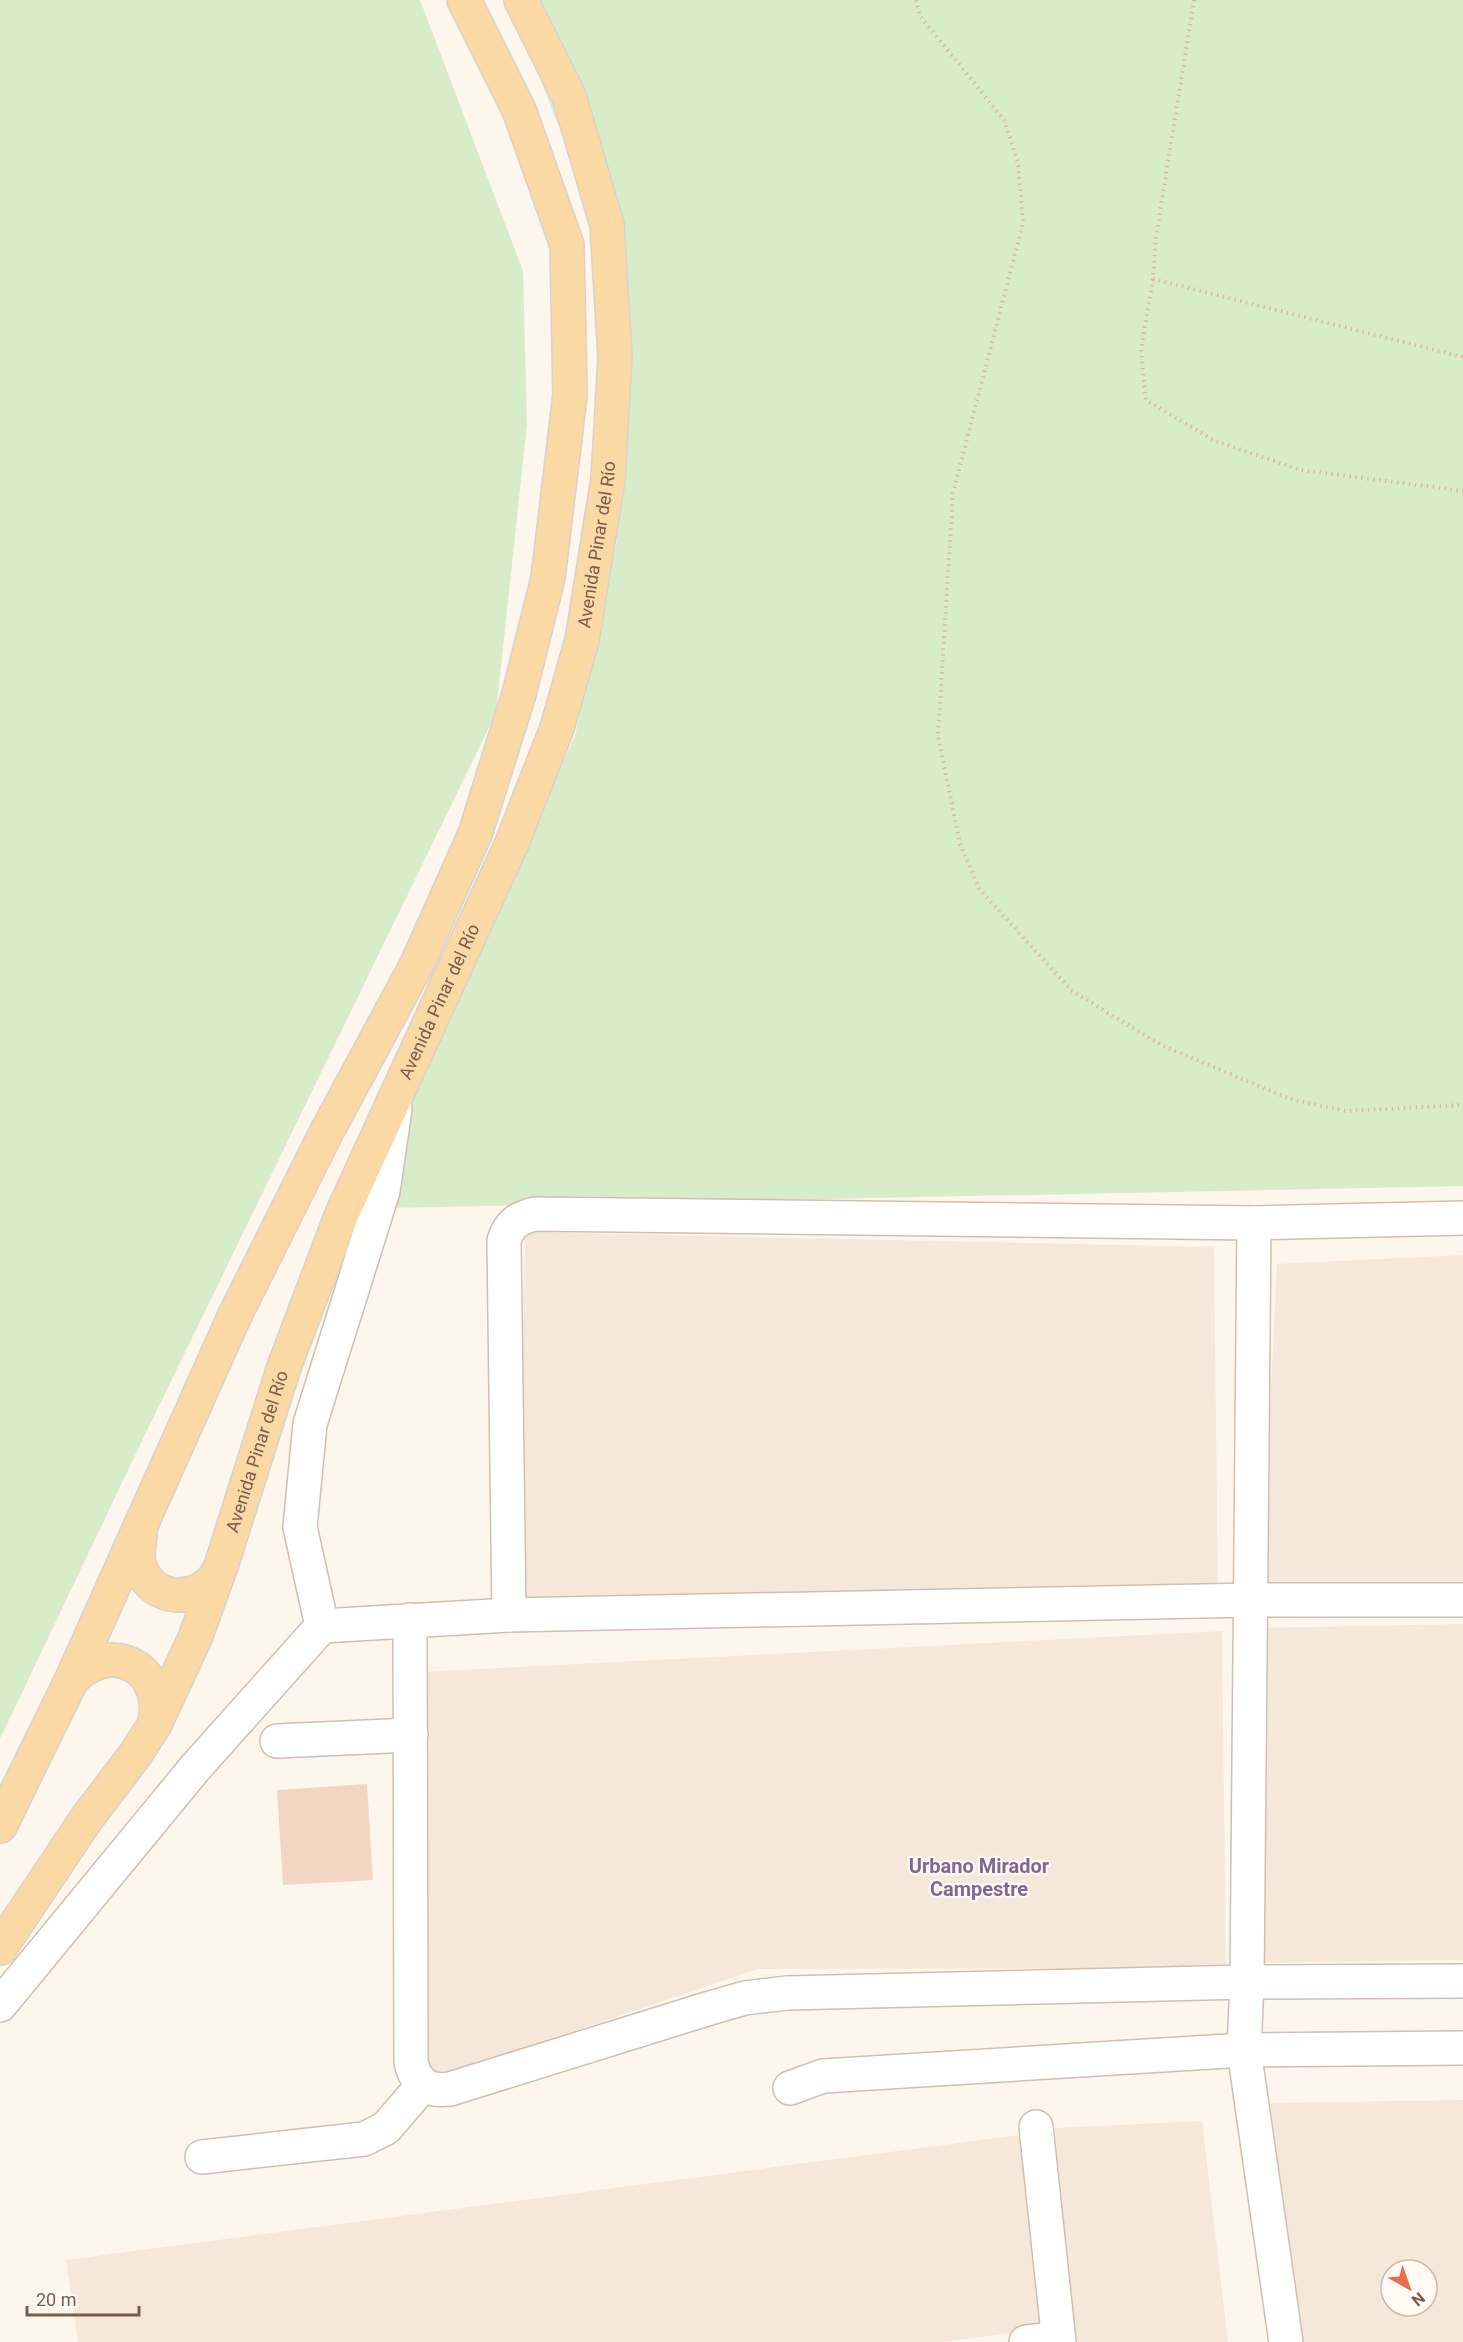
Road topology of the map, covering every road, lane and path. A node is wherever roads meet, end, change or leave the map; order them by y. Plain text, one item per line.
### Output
1 (464, 0) edge
2 (521, 0) edge
3 (916, 0) edge
4 (1194, 0) edge
5 (1153, 279) junction
6 (1463, 357) edge
7 (1463, 491) edge
8 (396, 1097) junction
9 (1463, 1105) edge
10 (1463, 1218) edge
11 (1254, 1223) junction
12 (141, 1529) junction
13 (221, 1566) junction
14 (1252, 1600) junction
15 (1463, 1600) edge
16 (509, 1616) junction
17 (410, 1620) junction
18 (322, 1626) junction
19 (71, 1681) junction
20 (155, 1724) junction
21 (411, 1735) junction
22 (277, 1741) dead end
23 (0, 1826) edge
24 (0, 1948) edge
25 (1463, 1981) edge
26 (1246, 1987) junction
27 (0, 2005) edge
28 (1243, 2042) junction
29 (1463, 2048) edge
30 (423, 2085) junction
31 (790, 2088) dead end
32 (1036, 2127) dead end
33 (202, 2157) dead end
34 (1058, 2340) edge
35 (1026, 2342) edge
36 (1286, 2342) edge

1 - 12 main road, Avenida Pinar del Río
2 - 8 main road, Avenida Pinar del Río
3 - 9 path
4 - 5 path
5 - 6 path
5 - 7 path
8 - 13 main road, Avenida Pinar del Río
8 - 18 street
10 - 11 street
11 - 14 street
11 - 16 street
12 - 13 main road
12 - 19 main road, Avenida Pinar del Río
13 - 20 main road, Avenida Pinar del Río
14 - 15 street
14 - 16 street
14 - 26 street
16 - 17 street
17 - 18 street
17 - 21 street
18 - 27 street
19 - 20 main road
19 - 23 main road, Avenida Pinar del Río
20 - 24 main road, Avenida Pinar del Río
21 - 22 street
21 - 30 street
25 - 26 street
26 - 28 street
26 - 30 street
28 - 29 street
28 - 31 street
28 - 36 street
30 - 33 street
32 - 34 street
34 - 35 street

